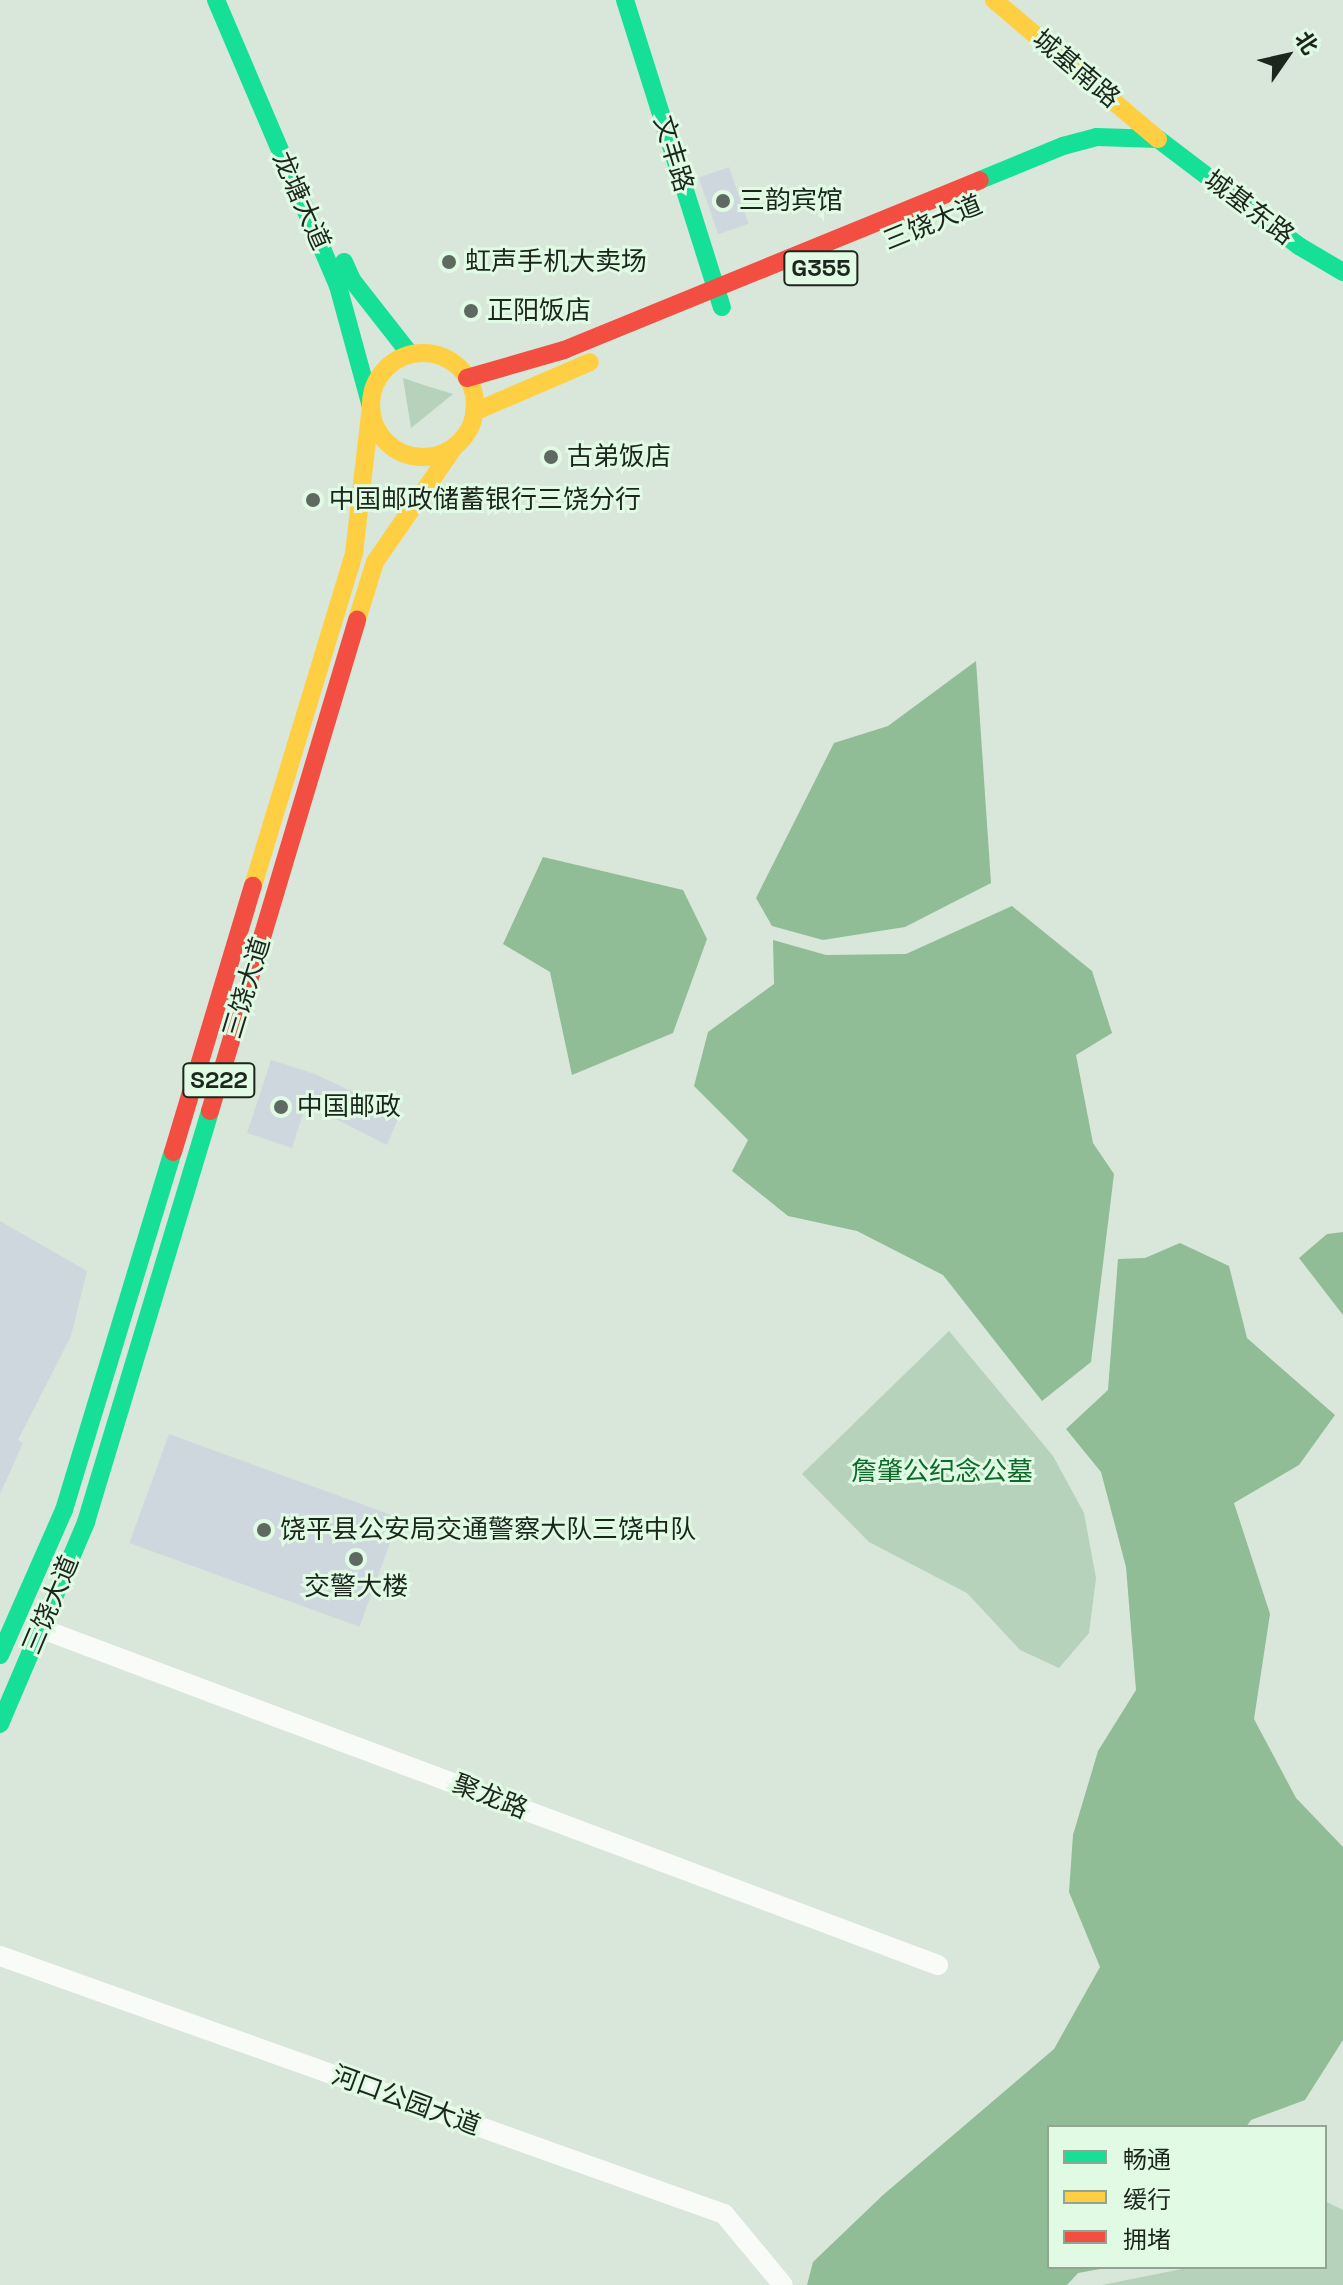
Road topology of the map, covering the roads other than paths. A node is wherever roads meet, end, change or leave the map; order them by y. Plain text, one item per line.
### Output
1 (216, 0) edge
2 (231, 0) edge
3 (625, 0) edge
4 (994, 0) edge
5 (1112, 100) junction
6 (1109, 136) junction
7 (1158, 139) junction
8 (1177, 154) junction
9 (1108, 157) dead end
10 (1343, 272) edge
11 (345, 283) junction
12 (715, 286) junction
13 (722, 307) dead end
14 (564, 350) junction
15 (410, 354) junction
16 (601, 357) dead end
17 (572, 370) junction
18 (467, 378) junction
19 (371, 407) junction
20 (474, 412) junction
21 (455, 446) junction
22 (354, 553) junction
23 (375, 562) junction
24 (8, 1615) edge
25 (42, 1629) junction
26 (0, 1655) edge
27 (0, 1724) edge
28 (0, 1956) edge
29 (938, 1965) dead end
30 (783, 2285) edge

1 - 11 main road, 龙塘大道
2 - 11 main road, 龙塘大道
3 - 12 main road, 文丰路
4 - 5 main road, 城基南路
5 - 6 main road
5 - 7 main road, 城基南路
6 - 7 main road, 三饶大道 / G355
6 - 12 main road, 三饶大道 / G355
7 - 8 main road, 城基东路
8 - 9 main road
8 - 10 main road, 城基东路
11 - 15 main road, 龙塘大道
11 - 19 main road, 龙塘大道
12 - 13 main road, 文丰路
12 - 14 main road, 三饶大道 / G355
14 - 17 main road
14 - 18 main road, 三饶大道 / G355
15 - 18 main road
15 - 19 main road
16 - 17 main road
17 - 20 main road
18 - 20 main road
19 - 21 main road
19 - 22 main road, 三饶大道 / S222
20 - 21 main road
21 - 23 main road, 三饶大道 / S222
22 - 23 main road
22 - 24 main road, 三饶大道 / S222
23 - 25 main road, 三饶大道 / S222
24 - 25 main road
24 - 26 main road, 三饶大道 / S222
25 - 27 main road, 三饶大道 / S222
25 - 29 street, 聚龙路
28 - 30 street, 河口公园大道

